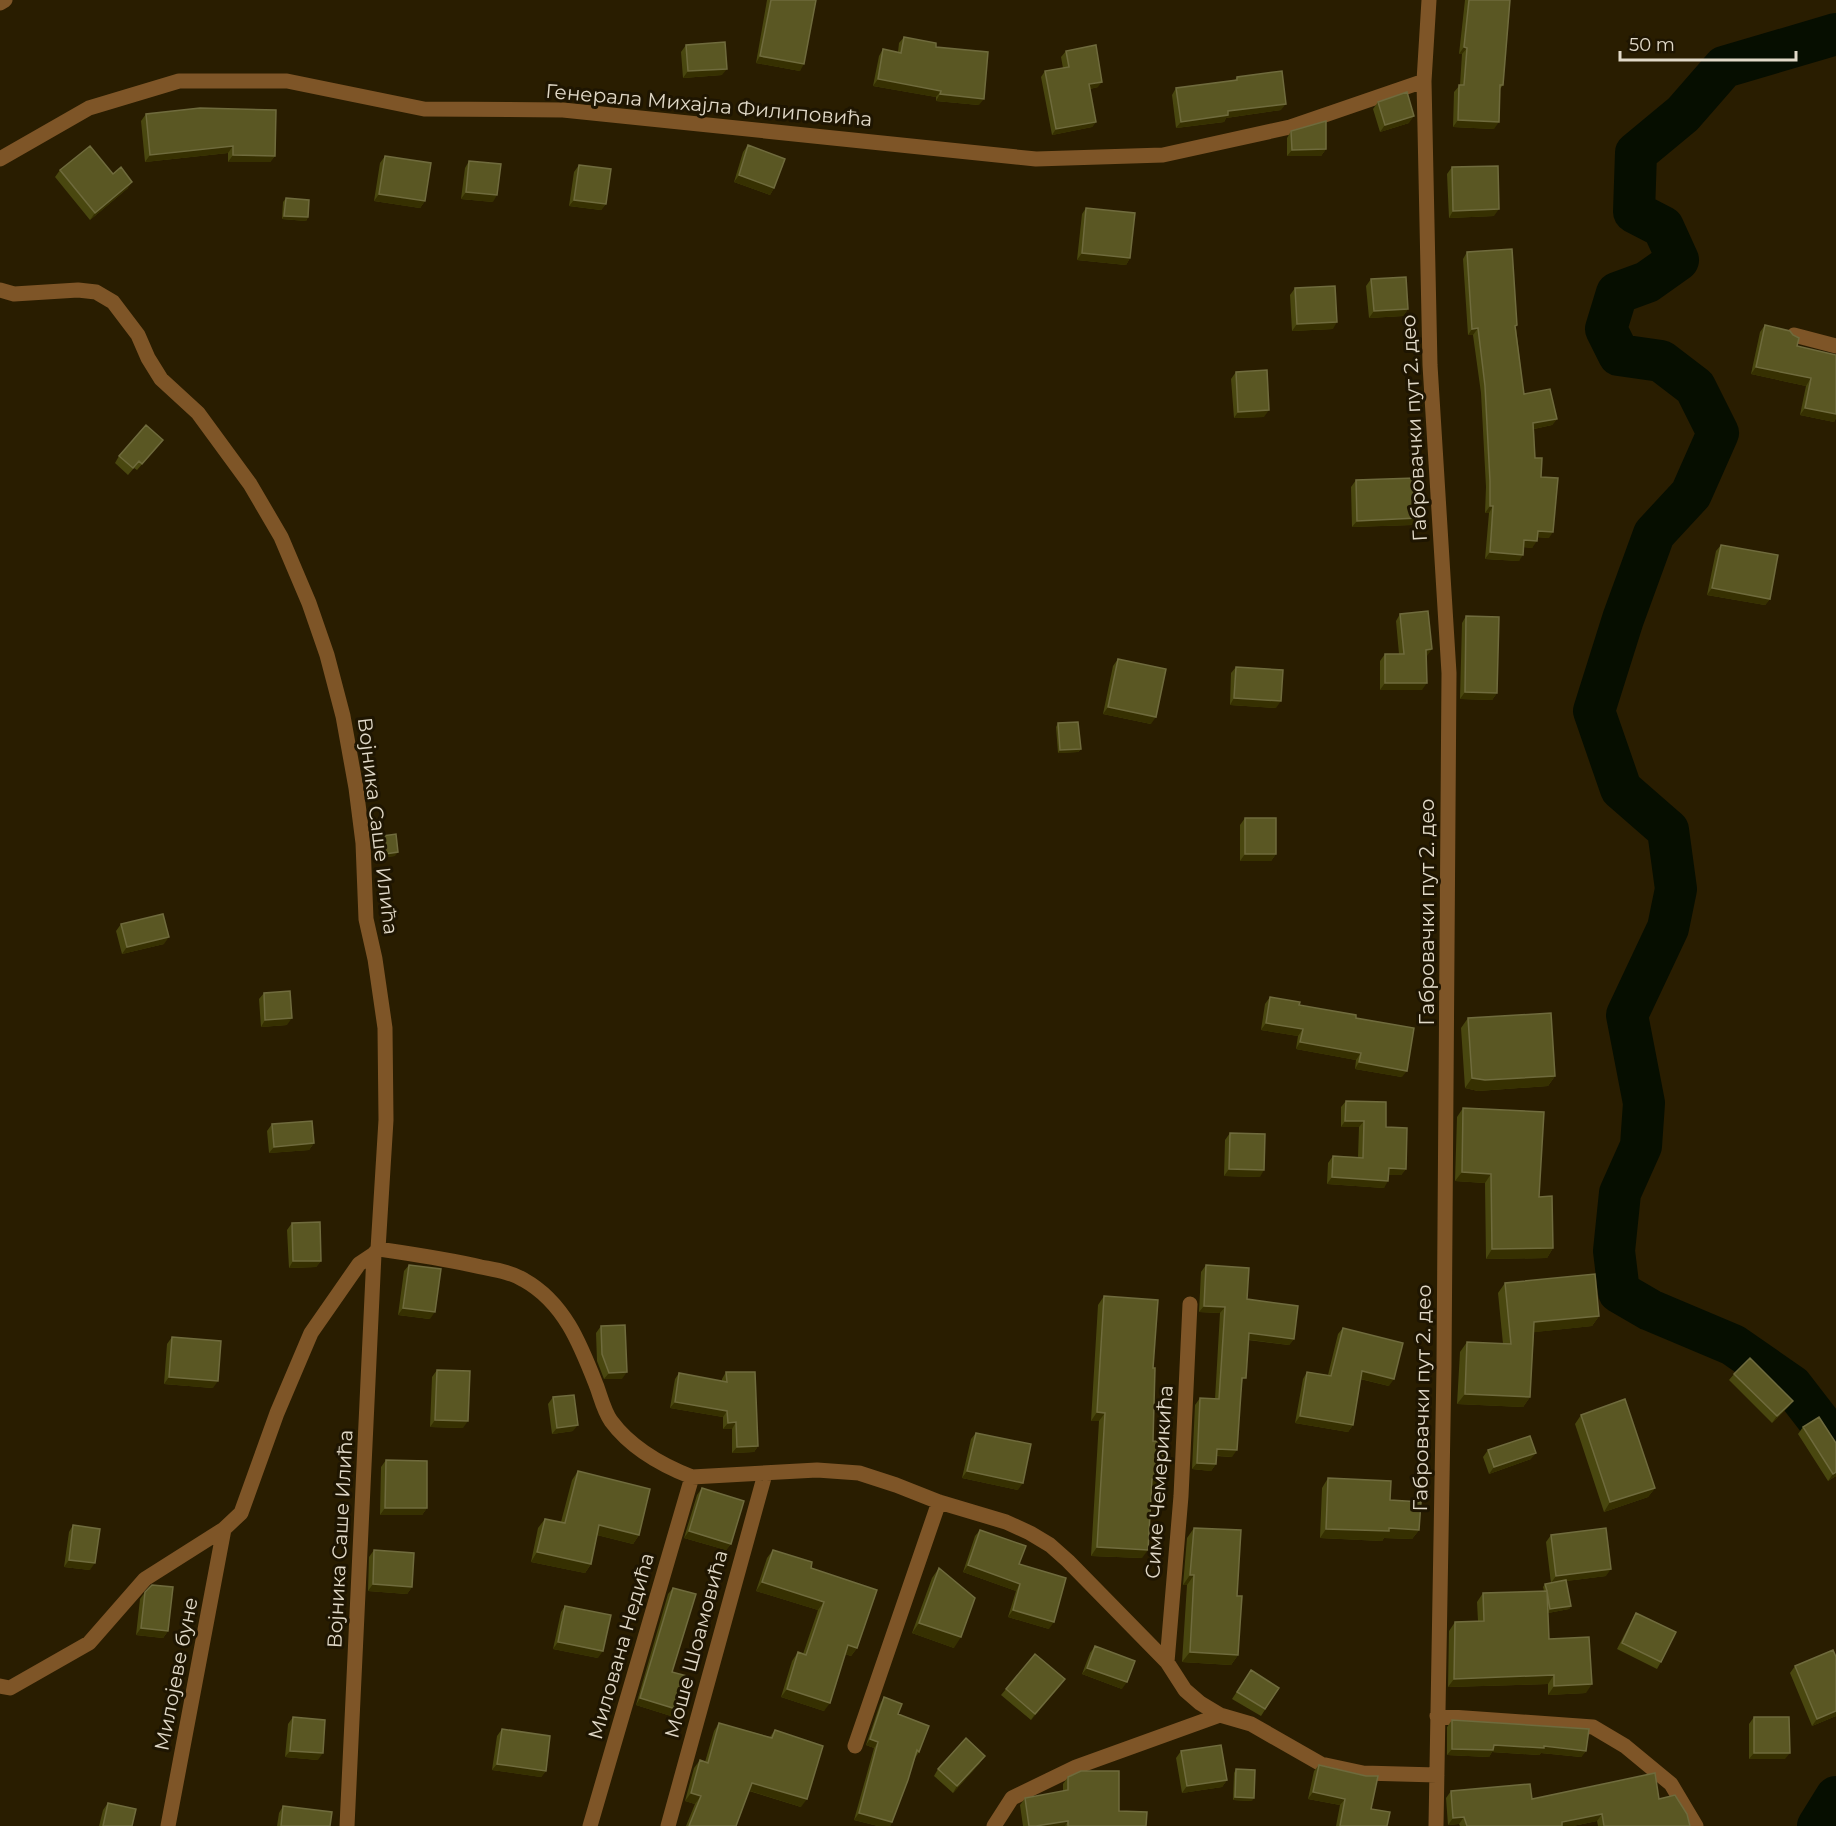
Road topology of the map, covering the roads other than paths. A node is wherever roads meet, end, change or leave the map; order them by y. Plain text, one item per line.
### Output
1 (5, 0) edge
2 (1429, 0) edge
3 (0, 3) edge
4 (1424, 81) junction
5 (0, 159) edge
6 (0, 290) edge
7 (1794, 334) edge
8 (1836, 346) edge
9 (376, 1252) junction
10 (1190, 1304) dead end
11 (765, 1474) junction
12 (692, 1477) junction
13 (939, 1502) junction
14 (224, 1529) junction
15 (1167, 1662) junction
16 (0, 1686) edge
17 (1220, 1715) junction
18 (1437, 1716) junction
19 (855, 1746) dead end
20 (1437, 1775) junction
21 (168, 1826) edge
22 (347, 1826) edge
23 (590, 1826) edge
24 (668, 1826) edge
25 (994, 1826) edge
26 (1436, 1826) edge
27 (1696, 1826) edge

1 - 3 street
2 - 4 street, Габровачки пут 2. део
4 - 5 street, Генерала Михајла Филиповића
4 - 18 street, Габровачки пут 2. део
6 - 9 street, Војника Саше Илића
7 - 8 street
9 - 12 street
9 - 14 street
9 - 22 street, Војника Саше Илића
10 - 15 street, Симе Чемерикића
11 - 12 street
11 - 13 street
11 - 24 street, Моше Шоамовића
12 - 23 street, Милована Недића
13 - 15 street
13 - 19 street
14 - 16 street
14 - 21 street, Милојеве буне
15 - 17 street
17 - 20 street
17 - 25 street
18 - 20 street, Габровачки пут 2. део
18 - 27 street
20 - 26 street, Габровачки пут 2. део

